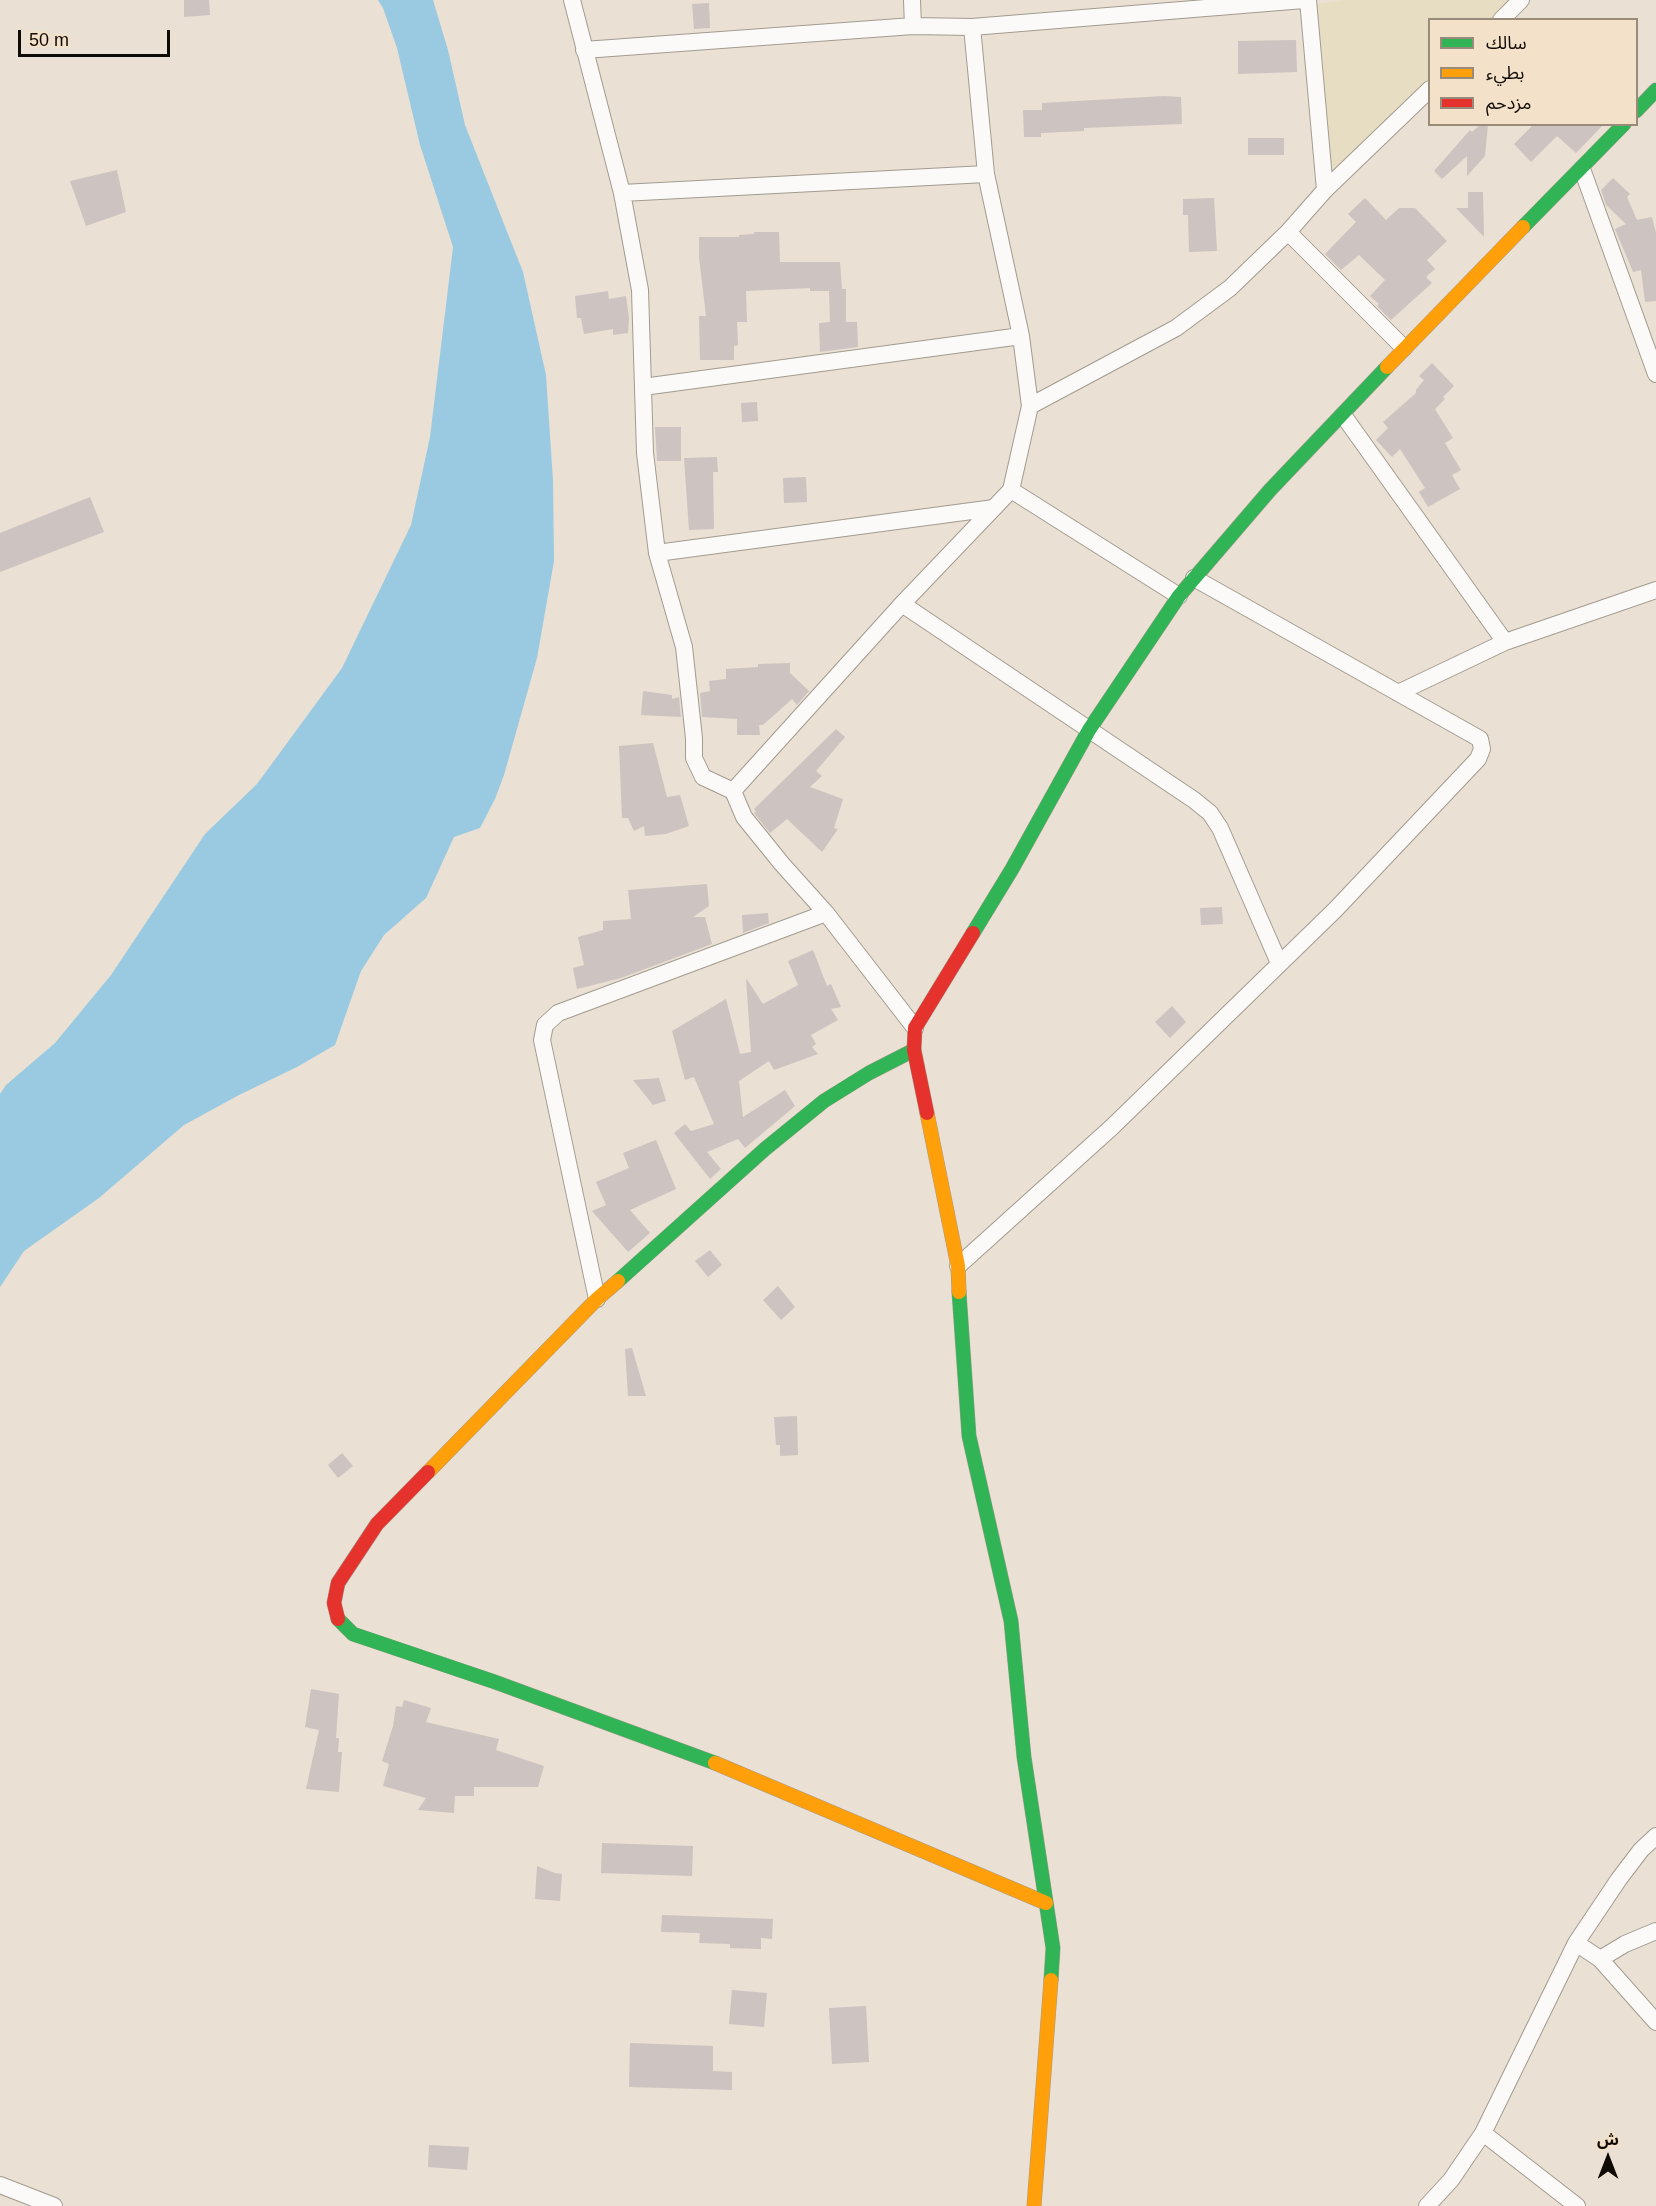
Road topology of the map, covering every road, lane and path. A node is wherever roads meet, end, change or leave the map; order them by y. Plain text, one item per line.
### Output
1 (572, 0) edge
2 (912, 0) edge
3 (1304, 0) edge
4 (1308, 0) edge
5 (1521, 0) edge
6 (1503, 18) edge
7 (913, 26) junction
8 (972, 27) junction
9 (585, 50) junction
10 (1656, 90) edge
11 (1428, 91) edge
12 (1638, 109) edge
13 (1622, 126) edge
14 (1582, 169) junction
15 (986, 174) junction
16 (1325, 190) junction
17 (622, 193) junction
18 (1288, 232) junction
19 (1021, 336) junction
20 (1404, 348) junction
21 (1656, 374) edge
22 (643, 387) junction
23 (1030, 406) junction
24 (1343, 415) junction
25 (1011, 490) junction
26 (994, 508) junction
27 (657, 553) junction
28 (1194, 578) junction
29 (1656, 590) edge
30 (1179, 596) junction
31 (902, 604) junction
32 (1505, 642) junction
33 (1398, 693) junction
34 (1089, 730) junction
35 (733, 791) junction
36 (826, 913) junction
37 (1279, 963) junction
38 (915, 1028) junction
39 (914, 1050) junction
40 (958, 1266) junction
41 (597, 1299) junction
42 (1656, 1836) edge
43 (1046, 1904) junction
44 (1656, 1931) edge
45 (1576, 1943) junction
46 (1600, 1959) junction
47 (1656, 2022) edge
48 (1483, 2133) junction
49 (0, 2185) edge
50 (54, 2206) edge
51 (1034, 2206) edge
52 (1427, 2206) edge
53 (1577, 2206) edge

1 - 9 street
2 - 7 street
3 - 8 street
4 - 16 street
5 - 6 street
7 - 8 street
7 - 9 street
8 - 15 street
9 - 17 street
10 - 12 street
11 - 16 street
13 - 14 street
14 - 20 street
14 - 21 street
15 - 17 street
15 - 19 street
16 - 18 street
17 - 22 street
18 - 20 street
18 - 23 street
19 - 22 street
19 - 23 street
20 - 24 street
22 - 27 street
23 - 25 street
24 - 28 street
24 - 32 street
25 - 26 street
25 - 30 street
26 - 27 street
26 - 31 street
27 - 35 street
28 - 30 street
28 - 33 street
29 - 32 street
30 - 34 street
31 - 34 street
31 - 35 street
32 - 33 street
33 - 37 street
34 - 37 street
34 - 38 street
35 - 36 street
36 - 38 street
36 - 41 street
37 - 40 street
38 - 39 street
39 - 40 street
39 - 41 street
40 - 43 street
41 - 43 street
42 - 45 street
43 - 51 street
44 - 46 street
45 - 46 street
45 - 48 street
46 - 47 street
48 - 52 street
48 - 53 street
49 - 50 street

